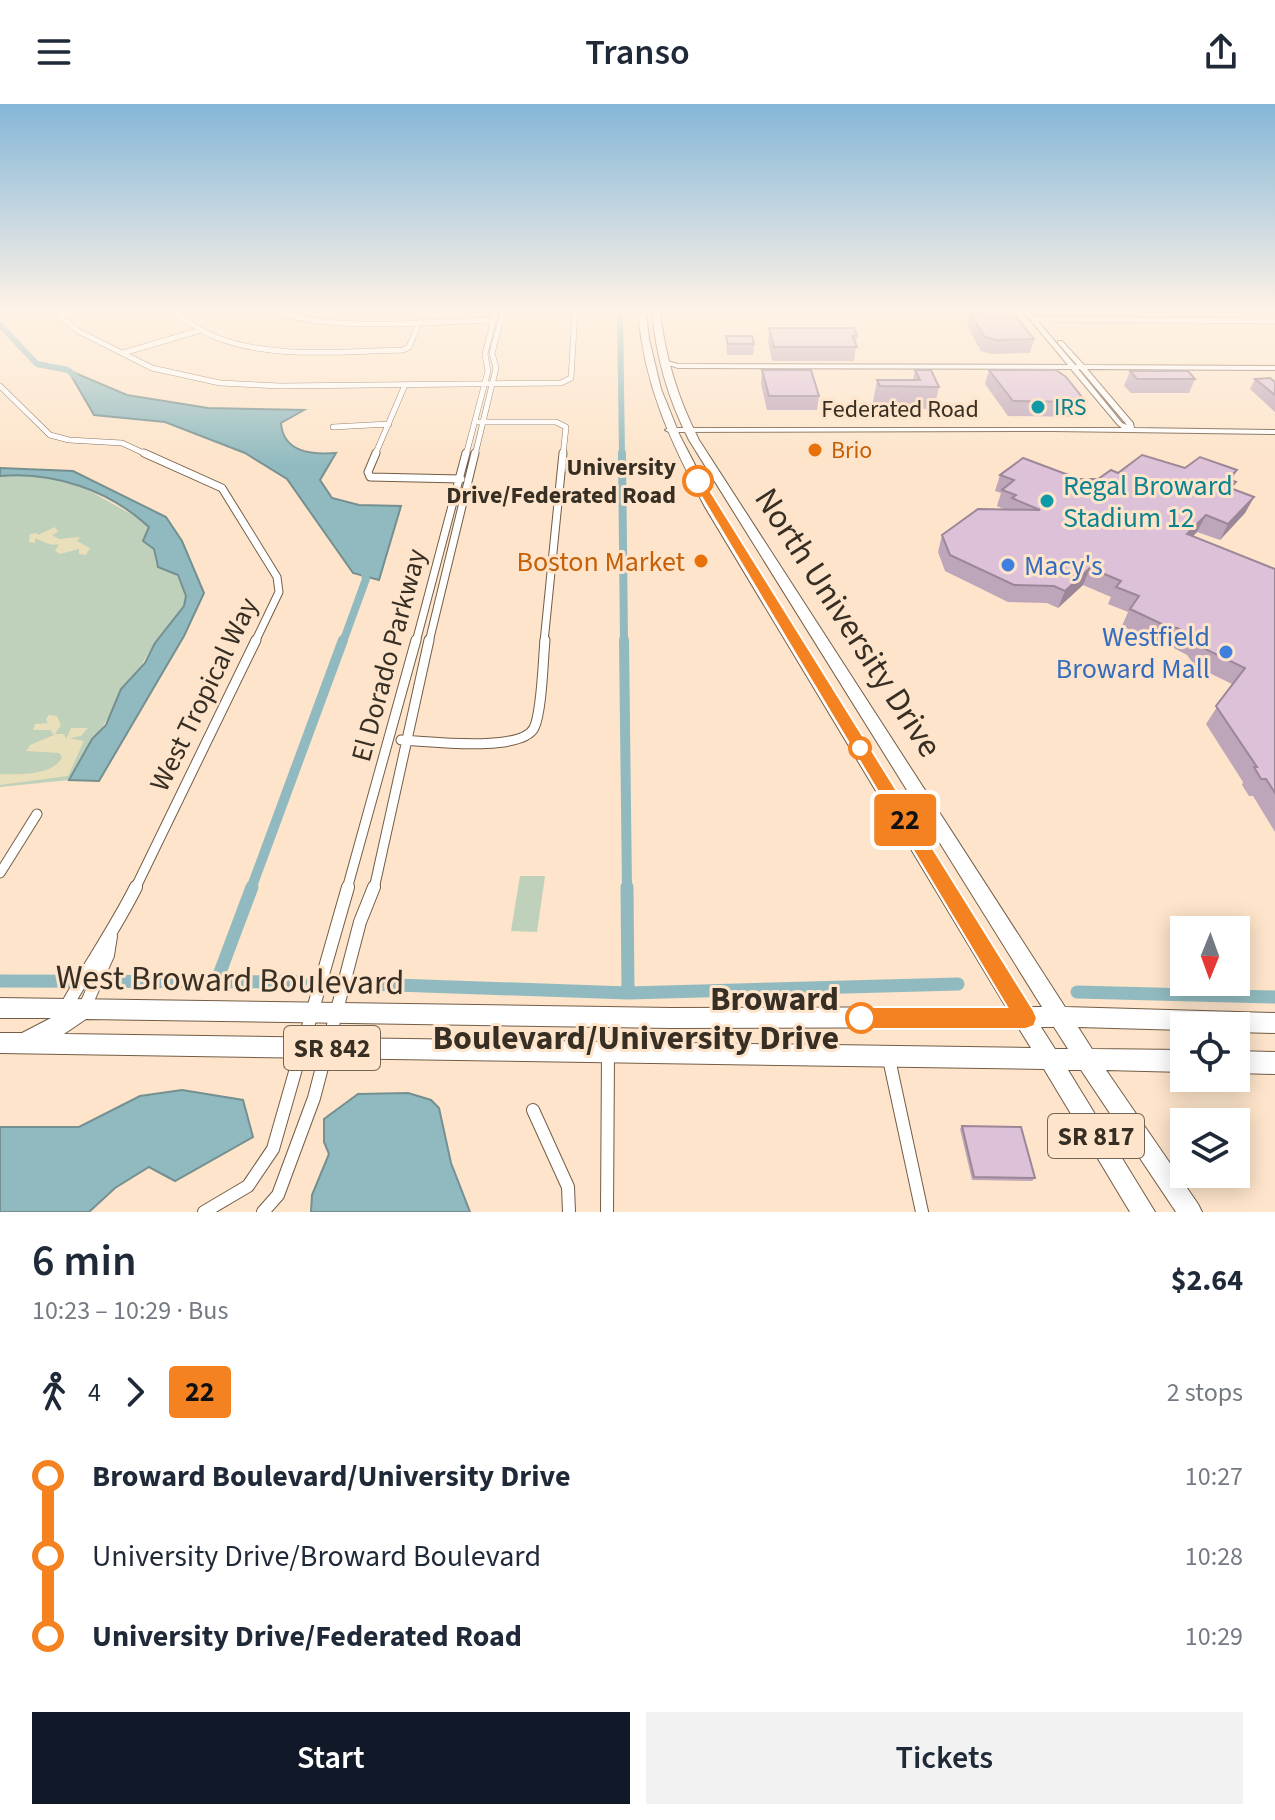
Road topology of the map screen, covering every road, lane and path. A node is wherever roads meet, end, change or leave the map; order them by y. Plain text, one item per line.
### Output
1 (648, 362) edge
2 (144, 363) edge
3 (488, 363) edge
4 (572, 363) edge
5 (651, 363) edge
6 (664, 363) edge
7 (1073, 363) edge
8 (1073, 363) edge
9 (665, 366) junction
10 (1078, 369) junction
11 (1275, 370) edge
12 (487, 384) junction
13 (405, 385) junction
14 (0, 386) edge
15 (478, 422) junction
16 (389, 424) junction
17 (333, 427) dead end
18 (688, 429) junction
19 (1130, 429) junction
20 (669, 430) junction
21 (1275, 432) edge
22 (464, 479) junction
23 (698, 481) junction
24 (776, 573) junction
25 (813, 673) junction
26 (390, 739) junction
27 (405, 740) junction
28 (902, 768) junction
29 (37, 814) dead end
30 (4, 860) edge
31 (0, 873) edge
32 (112, 935) junction
33 (0, 1008) edge
34 (75, 1009) junction
35 (315, 1011) junction
36 (338, 1011) junction
37 (1060, 1017) junction
38 (1026, 1018) junction
39 (1275, 1023) edge
40 (0, 1043) edge
41 (22, 1044) junction
42 (328, 1047) junction
43 (304, 1048) junction
44 (608, 1054) junction
45 (889, 1058) junction
46 (1049, 1059) junction
47 (1086, 1059) junction
48 (1170, 1061) edge
49 (1250, 1062) edge
50 (1275, 1063) edge
51 (533, 1110) dead end
52 (204, 1212) edge
53 (263, 1212) edge
54 (569, 1212) edge
55 (607, 1212) edge
56 (922, 1212) edge
57 (1143, 1212) edge
58 (1190, 1212) edge

1 - 20 main road, SR 817
2 - 13 street
3 - 12 street, El Dorado Parkway
4 - 12 street
5 - 9 main road
6 - 9 main road, SR 817
7 - 10 street
8 - 10 street
9 - 10 street
9 - 18 main road, SR 817
10 - 11 street
10 - 19 street
12 - 13 street
12 - 15 street, El Dorado Parkway
13 - 16 street
14 - 32 street, West Tropical Way
15 - 22 street, El Dorado Parkway
15 - 27 street
16 - 17 street
16 - 22 street
18 - 19 street, Federated Road
18 - 20 street, Federated Road
18 - 24 main road, North University Drive / SR 817
19 - 21 street, Federated Road
20 - 23 main road, North University Drive / SR 817
22 - 26 street, El Dorado Parkway
22 - 27 street, El Dorado Parkway
23 - 24 main road
23 - 25 main road, North University Drive / SR 817
24 - 28 main road, North University Drive / SR 817
25 - 28 main road
25 - 38 main road, North University Drive / SR 817
26 - 27 street
26 - 35 street, El Dorado Parkway
27 - 36 street, El Dorado Parkway
28 - 37 main road, North University Drive / SR 817
29 - 30 street
30 - 31 street
32 - 34 street, West Tropical Way
32 - 34 street, West Tropical Way
33 - 34 main road, West Broward Boulevard / SR 842
34 - 35 main road, West Broward Boulevard / SR 842
34 - 41 main road
35 - 36 main road, West Broward Boulevard / SR 842
35 - 43 street, El Dorado Parkway
36 - 38 main road, West Broward Boulevard / SR 842
36 - 42 street, El Dorado Parkway
37 - 38 main road, West Broward Boulevard / SR 842
37 - 39 main road, West Broward Boulevard
37 - 47 main road, North University Drive / SR 817
38 - 46 main road, North University Drive / SR 817
40 - 41 main road, SR 842
41 - 43 main road, SR 842
42 - 43 main road, SR 842
42 - 44 main road, SR 842
42 - 53 street, El Dorado Parkway
43 - 52 street, El Dorado Parkway
44 - 45 main road, SR 842
44 - 55 street
45 - 46 main road, SR 842
45 - 56 street
46 - 47 main road, SR 842
46 - 57 main road, North University Drive / SR 817
47 - 48 main road
47 - 58 main road, North University Drive / SR 817
49 - 50 main road
51 - 54 street

